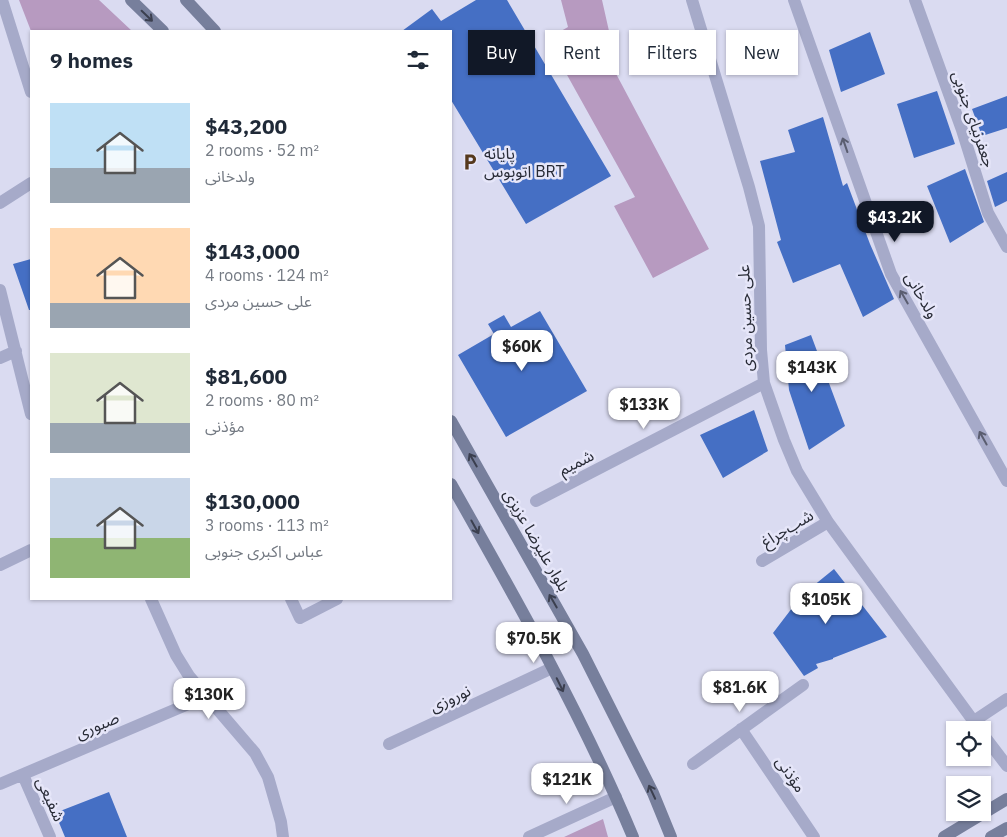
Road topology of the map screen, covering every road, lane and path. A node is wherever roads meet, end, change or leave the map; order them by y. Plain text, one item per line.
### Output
1 (2, 0) edge
2 (130, 0) edge
3 (186, 0) edge
4 (693, 0) edge
5 (794, 0) edge
6 (915, 0) edge
7 (162, 30) edge
8 (214, 30) edge
9 (30, 89) edge
10 (30, 184) edge
11 (0, 203) edge
12 (1007, 247) edge
13 (0, 290) edge
14 (16, 351) junction
15 (0, 358) edge
16 (764, 383) junction
17 (30, 410) edge
18 (452, 423) edge
19 (1007, 481) edge
20 (452, 486) edge
21 (536, 501) dead end
22 (828, 522) junction
23 (30, 550) edge
24 (762, 561) dead end
25 (0, 565) edge
26 (151, 600) edge
27 (291, 600) edge
28 (335, 600) edge
29 (552, 668) junction
30 (803, 685) dead end
31 (207, 696) junction
32 (1007, 699) edge
33 (974, 721) edge
34 (986, 721) edge
35 (741, 729) junction
36 (390, 744) dead end
37 (991, 744) edge
38 (693, 764) dead end
39 (1007, 766) edge
40 (23, 774) junction
41 (0, 784) edge
42 (616, 797) junction
43 (1007, 799) edge
44 (1007, 828) edge
45 (50, 837) edge
46 (283, 837) edge
47 (529, 837) edge
48 (633, 837) edge
49 (671, 837) edge
50 (814, 837) edge
51 (944, 837) edge
52 (991, 837) edge

1 - 9 street
2 -> 7 main road
3 - 8 main road
4 - 16 street, علی حسین مردی
19 -> 5 street, ولدخانی
6 - 12 street, جعفرنیای جنوبی
10 - 11 street
13 - 14 street
14 - 15 street
14 - 17 street
16 - 21 street, شمیم
16 - 22 street, علی حسین مردی
49 -> 18 main road, بلوار علیرضا عزیزی
20 -> 29 main road
22 - 24 street, شب‌چراغ
22 - 33 street, علی حسین مردی
23 - 25 street
26 - 31 street
27 - 28 street
29 - 36 street, نوروزی
29 -> 42 main road
30 - 35 street
31 - 40 street, صبوری
31 - 46 street
32 - 34 street
35 - 38 street
35 - 50 street, مؤذنی
37 - 39 street, علی حسین مردی
40 - 41 street, صبوری
40 - 45 street, شفیعی
42 - 47 street
42 - 48 main road
43 - 51 main road
44 - 52 main road

